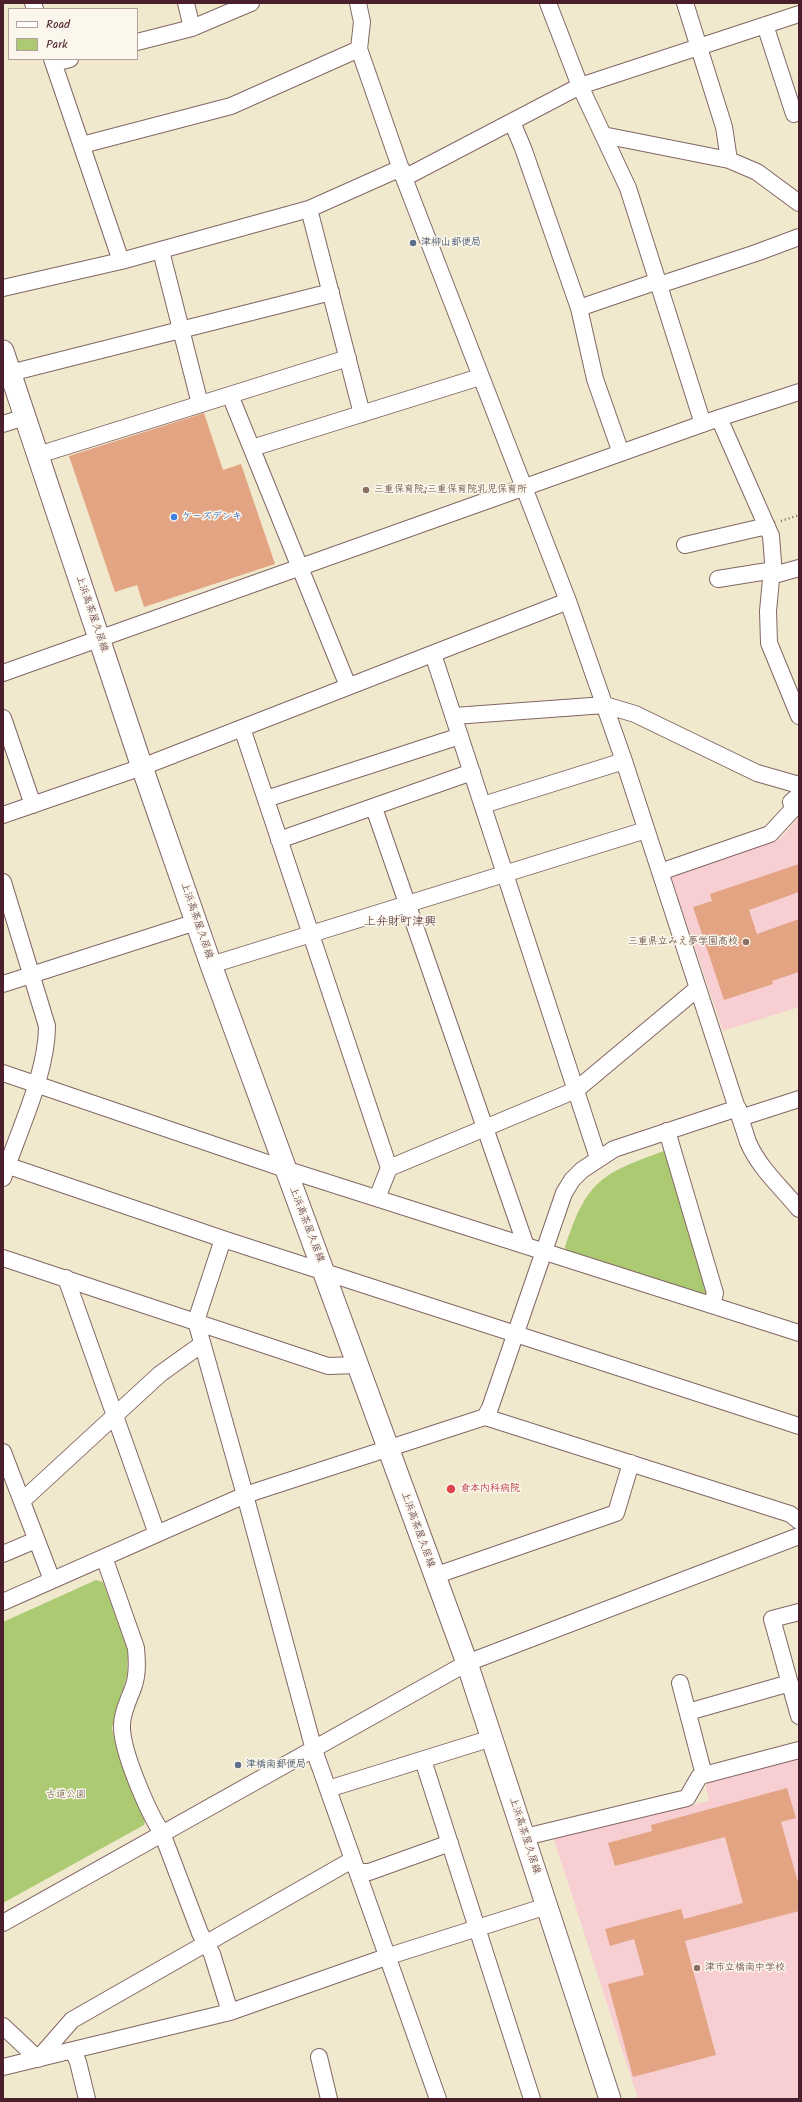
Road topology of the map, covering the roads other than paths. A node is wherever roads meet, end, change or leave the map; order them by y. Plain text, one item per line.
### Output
1 (186, 3) edge
2 (251, 3) edge
3 (358, 3) edge
4 (548, 3) edge
5 (686, 3) edge
6 (799, 14) edge
7 (765, 25) junction
8 (192, 28) junction
9 (138, 42) edge
10 (700, 46) junction
11 (359, 49) junction
12 (53, 61) edge
13 (580, 86) junction
14 (794, 114) dead end
15 (512, 122) junction
16 (603, 135) junction
17 (82, 145) junction
18 (729, 160) junction
19 (403, 173) junction
20 (799, 203) edge
21 (309, 209) junction
22 (799, 237) edge
23 (161, 251) junction
24 (121, 261) junction
25 (658, 283) junction
26 (3, 288) edge
27 (331, 292) junction
28 (579, 308) junction
29 (181, 330) junction
30 (3, 351) edge
31 (348, 358) junction
32 (10, 373) junction
33 (480, 376) junction
34 (799, 392) edge
35 (230, 395) junction
36 (200, 404) junction
37 (362, 414) junction
38 (25, 417) junction
39 (718, 418) junction
40 (3, 424) edge
41 (703, 424) junction
42 (252, 448) junction
43 (621, 453) junction
44 (38, 455) junction
45 (523, 488) junction
46 (767, 526) junction
47 (685, 545) dead end
48 (301, 567) junction
49 (799, 568) edge
50 (774, 572) junction
51 (718, 579) dead end
52 (568, 601) junction
53 (100, 639) junction
54 (433, 654) junction
55 (3, 673) edge
56 (348, 686) junction
57 (605, 705) junction
58 (454, 716) junction
59 (799, 716) edge
60 (3, 718) edge
61 (242, 728) junction
62 (460, 736) junction
63 (624, 762) junction
64 (142, 767) junction
65 (472, 772) junction
66 (799, 785) edge
67 (799, 795) edge
68 (266, 799) junction
69 (483, 804) junction
70 (33, 805) junction
71 (374, 808) junction
72 (3, 815) edge
73 (646, 830) junction
74 (279, 840) junction
75 (660, 872) junction
76 (506, 873) junction
77 (3, 882) edge
78 (408, 904) junction
79 (196, 922) junction
80 (311, 934) junction
81 (211, 965) junction
82 (33, 974) junction
83 (3, 984) edge
84 (698, 988) junction
85 (3, 1074) edge
86 (36, 1085) junction
87 (576, 1090) junction
88 (799, 1099) edge
89 (739, 1113) junction
90 (487, 1129) junction
91 (667, 1131) junction
92 (598, 1158) junction
93 (389, 1168) junction
94 (4, 1169) edge
95 (285, 1169) junction
96 (377, 1198) junction
97 (799, 1209) edge
98 (223, 1239) junction
99 (526, 1246) junction
100 (544, 1252) junction
101 (3, 1258) edge
102 (324, 1271) junction
103 (66, 1278) junction
104 (712, 1305) junction
105 (196, 1321) junction
106 (799, 1333) edge
107 (516, 1334) junction
108 (202, 1344) junction
109 (358, 1365) junction
110 (115, 1415) junction
111 (485, 1417) junction
112 (799, 1426) edge
113 (388, 1450) junction
114 (3, 1452) edge
115 (631, 1463) junction
116 (246, 1495) junction
117 (22, 1501) junction
118 (799, 1521) edge
119 (157, 1534) junction
120 (799, 1536) edge
121 (36, 1540) junction
122 (3, 1554) edge
123 (104, 1557) junction
124 (434, 1576) junction
125 (52, 1580) junction
126 (3, 1602) edge
127 (799, 1612) edge
128 (467, 1663) junction
129 (680, 1683) dead end
130 (793, 1685) edge
131 (688, 1712) junction
132 (799, 1716) edge
133 (492, 1738) junction
134 (314, 1750) junction
135 (799, 1750) edge
136 (423, 1760) junction
137 (704, 1775) junction
138 (328, 1788) junction
139 (162, 1833) junction
140 (525, 1837) junction
141 (450, 1843) junction
142 (355, 1866) junction
143 (548, 1906) junction
144 (3, 1923) edge
145 (477, 1929) junction
146 (205, 1944) junction
147 (386, 1957) junction
148 (230, 2012) junction
149 (3, 2026) edge
150 (73, 2051) junction
151 (319, 2057) dead end
152 (38, 2059) junction
153 (3, 2067) edge
154 (87, 2099) edge
155 (329, 2099) edge
156 (438, 2099) edge
157 (532, 2099) edge
158 (610, 2099) edge

1 - 8 street
2 - 8 street
3 - 11 street
4 - 13 street
5 - 10 street
6 - 7 street
7 - 10 street
7 - 14 street
8 - 9 street
10 - 13 street
10 - 18 street
11 - 17 street
11 - 19 street
12 - 17 street
13 - 15 street
13 - 16 street
15 - 19 street
15 - 28 street
16 - 18 street
16 - 25 street
17 - 24 street
18 - 20 street
19 - 21 street
19 - 33 street
21 - 23 street
21 - 27 street
22 - 25 street
23 - 24 street
23 - 29 street
24 - 26 street
25 - 28 street
25 - 41 street
27 - 29 street
27 - 31 street
28 - 43 street
29 - 32 street
29 - 36 street
30 - 32 main road, 上浜高茶屋久居線
31 - 35 street
31 - 37 street
32 - 38 main road, 上浜高茶屋久居線
33 - 37 street
33 - 45 street
34 - 39 street
35 - 36 street
35 - 42 street
36 - 44 street
37 - 42 street
38 - 40 street
38 - 44 main road, 上浜高茶屋久居線
39 - 41 street
39 - 46 street
41 - 43 street
42 - 48 street
43 - 45 street
44 - 53 main road, 上浜高茶屋久居線
45 - 48 street
45 - 52 street
46 - 47 street
46 - 50 street
48 - 53 street
48 - 56 street
49 - 50 street
50 - 51 street
50 - 59 street
52 - 54 street
52 - 57 street
53 - 55 street
53 - 64 main road, 上浜高茶屋久居線
54 - 56 street
54 - 58 street
56 - 61 street
57 - 58 street
57 - 63 street
57 - 66 street
58 - 62 street
60 - 70 street
61 - 64 street
61 - 68 street
62 - 65 street
62 - 68 street
63 - 69 street
63 - 73 street
64 - 70 street
64 - 79 main road, 上浜高茶屋久居線
65 - 69 street
65 - 71 street
67 - 75 street
68 - 74 street
69 - 76 street
70 - 72 street
71 - 74 street
71 - 78 street
73 - 75 street
73 - 76 street
74 - 80 street
75 - 84 street
76 - 78 street
76 - 87 street
77 - 82 street
78 - 80 street
78 - 90 street
79 - 81 main road, 上浜高茶屋久居線
79 - 82 street
80 - 81 street
80 - 93 street
81 - 95 main road, 上浜高茶屋久居線
82 - 83 street
82 - 86 street
84 - 87 street
84 - 89 street
85 - 86 street
86 - 94 street
86 - 95 street
87 - 90 street
87 - 92 street
88 - 89 street
89 - 91 street
89 - 97 street
90 - 93 street
90 - 99 street
91 - 92 street
91 - 104 street
92 - 100 street
93 - 96 street
94 - 98 street
95 - 96 street
95 - 102 main road, 上浜高茶屋久居線
96 - 99 street
98 - 102 street
98 - 105 street
99 - 100 street
100 - 104 street
100 - 107 street
101 - 103 street
102 - 107 street
102 - 109 main road, 上浜高茶屋久居線
103 - 105 street
103 - 110 street
104 - 106 street
105 - 108 street
105 - 109 street
107 - 111 street
107 - 112 street
108 - 110 street
108 - 116 street
109 - 113 main road, 上浜高茶屋久居線
110 - 117 street
110 - 119 street
111 - 113 street
111 - 115 street
113 - 116 street
113 - 124 main road, 上浜高茶屋久居線
114 - 117 street
115 - 118 street
115 - 124 street
116 - 119 street
116 - 134 street
117 - 121 street
119 - 123 street
120 - 128 street
121 - 122 street
121 - 125 street
123 - 125 street
123 - 139 street
124 - 128 main road, 上浜高茶屋久居線
125 - 126 street
127 - 130 street
128 - 133 main road, 上浜高茶屋久居線
128 - 134 street
129 - 131 street
130 - 131 street
130 - 132 street
131 - 137 street
133 - 136 street
133 - 140 main road, 上浜高茶屋久居線
134 - 138 street
134 - 139 street
135 - 137 street
136 - 138 street
136 - 141 street
137 - 140 street
138 - 142 street
139 - 144 street
139 - 146 street
140 - 143 main road, 上浜高茶屋久居線
141 - 142 street
141 - 145 street
142 - 146 street
142 - 147 street
143 - 145 street
143 - 158 main road, 上浜高茶屋久居線
145 - 147 street
145 - 157 street
146 - 148 street
146 - 152 street
147 - 148 street
147 - 156 street
148 - 150 street
149 - 152 street
150 - 152 street
150 - 154 street
151 - 155 street
152 - 153 street

